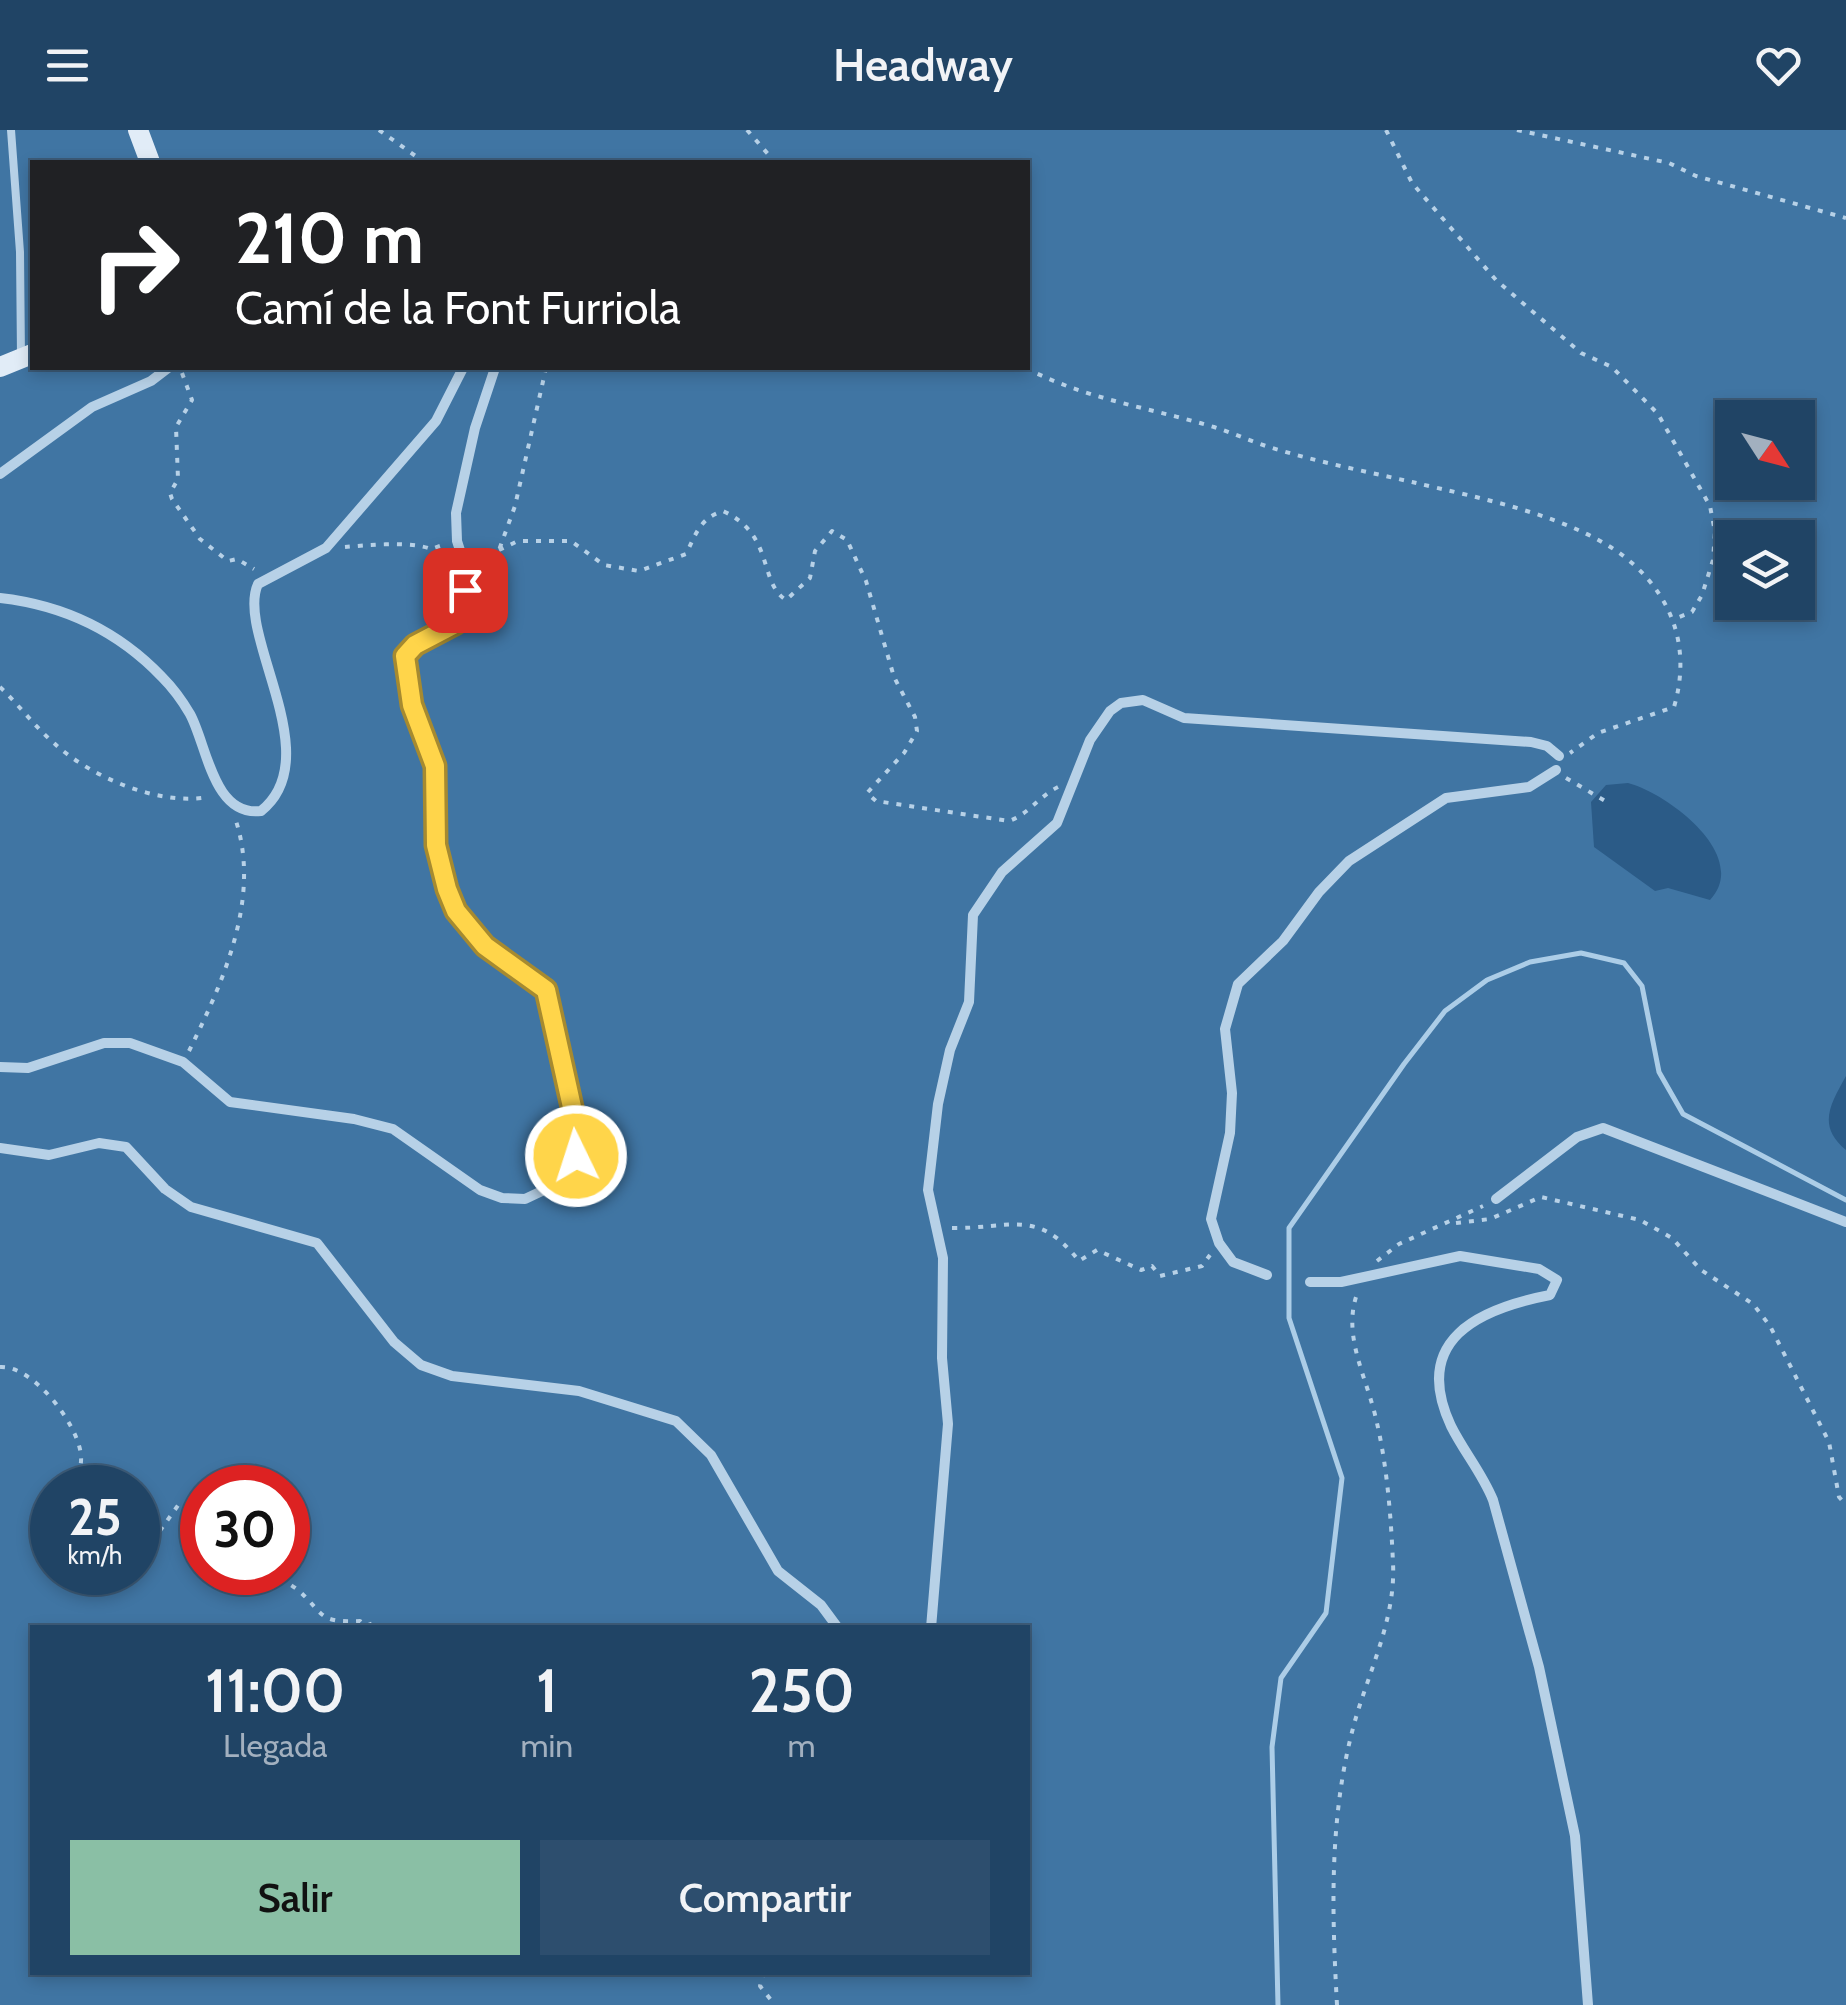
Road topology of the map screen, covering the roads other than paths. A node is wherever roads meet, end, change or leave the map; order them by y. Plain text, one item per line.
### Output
1 (11, 130) edge
2 (138, 130) edge
3 (149, 160) edge
4 (27, 356) edge
5 (0, 367) edge
6 (165, 370) edge
7 (462, 370) edge
8 (495, 370) edge
9 (0, 474) edge
10 (0, 598) edge
11 (1559, 756) road end
12 (1556, 770) road end
13 (0, 1067) edge
14 (0, 1148) edge
15 (1496, 1198) road end
16 (1846, 1222) edge
17 (1268, 1275) dead end
18 (1310, 1282) dead end
19 (836, 1625) edge
20 (931, 1625) edge
21 (1588, 2005) edge

1 - 4 lane
2 - 3 main road
4 - 5 main road
6 - 9 street
7 - 10 street
8 - 13 street
11 - 20 street
12 - 17 street
14 - 19 street
15 - 16 street
18 - 21 street

